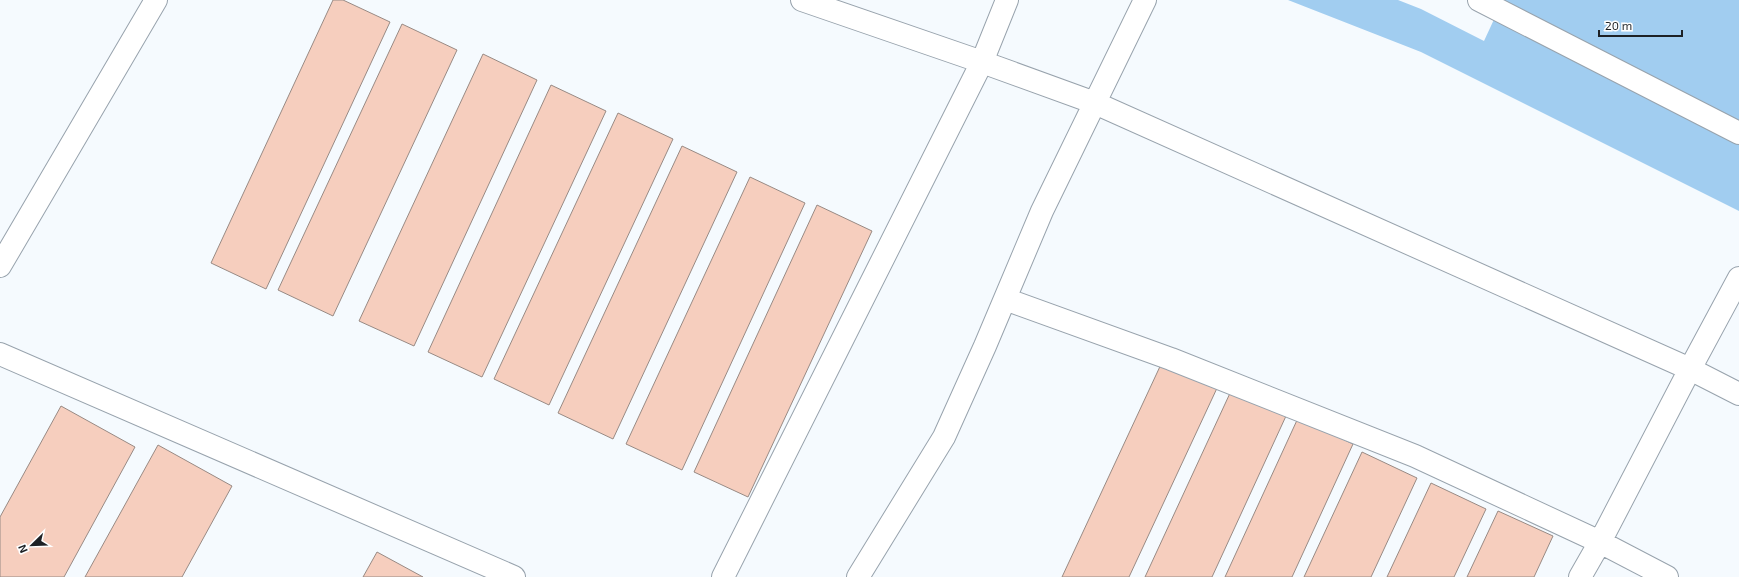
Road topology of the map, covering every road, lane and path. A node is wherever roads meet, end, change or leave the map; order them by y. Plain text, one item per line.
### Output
1 (156, 0) edge
2 (802, 0) edge
3 (1007, 0) edge
4 (1145, 0) edge
5 (1479, 0) edge
6 (982, 62) junction
7 (1094, 103) junction
8 (1739, 133) edge
9 (0, 266) edge
10 (1739, 278) edge
11 (1005, 299) junction
12 (0, 354) edge
13 (1690, 368) junction
14 (1739, 394) edge
15 (1600, 542) junction
16 (514, 577) edge
17 (723, 577) edge
18 (858, 577) edge
19 (1580, 577) edge
20 (1667, 577) edge

1 - 9 street
2 - 6 street
3 - 6 street
4 - 7 street
5 - 8 street
6 - 7 street
6 - 17 street
7 - 11 street
7 - 13 street
10 - 13 street
11 - 15 street
11 - 18 street
12 - 16 street
13 - 14 street
13 - 15 street
15 - 19 street
15 - 20 street

